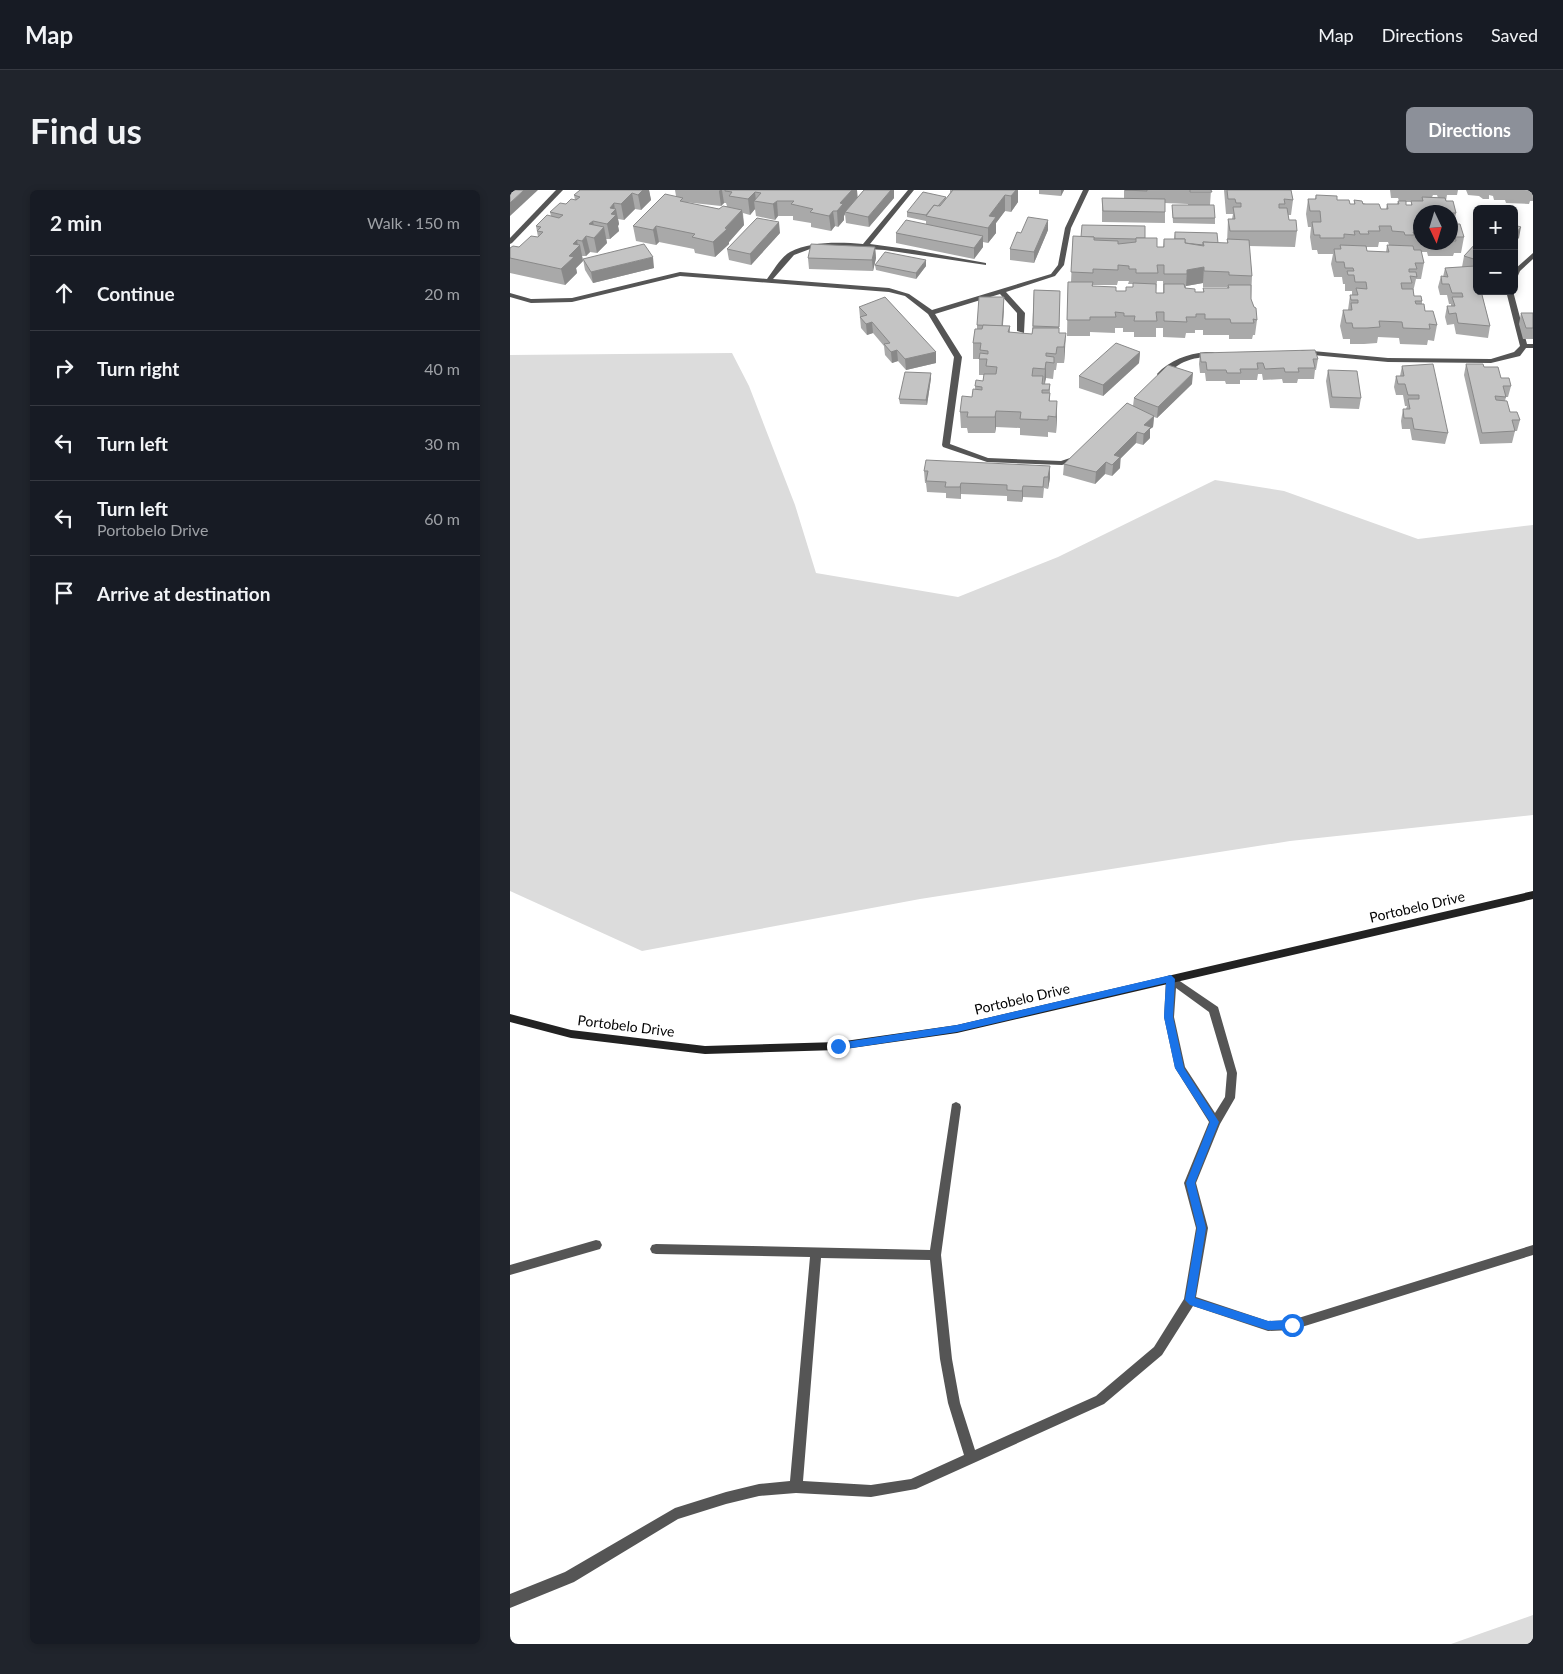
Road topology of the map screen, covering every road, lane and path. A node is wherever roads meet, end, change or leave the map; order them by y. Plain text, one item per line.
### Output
1 (560, 190) edge
2 (912, 190) edge
3 (1086, 190) edge
4 (510, 242) edge
5 (866, 245) junction
6 (1533, 255) edge
7 (984, 264) dead end
8 (1518, 269) edge
9 (769, 280) junction
10 (1002, 291) junction
11 (510, 295) edge
12 (1511, 295) edge
13 (932, 313) junction
14 (1021, 331) edge
15 (1524, 346) junction
16 (1533, 346) edge
17 (1297, 352) edge
18 (1224, 354) edge
19 (1156, 379) edge
20 (1088, 450) edge
21 (1533, 894) edge
22 (1171, 979) junction
23 (510, 1018) edge
24 (956, 1107) dead end
25 (1215, 1122) junction
26 (596, 1245) dead end
27 (656, 1249) dead end
28 (1533, 1250) edge
29 (816, 1252) junction
30 (935, 1255) junction
31 (510, 1270) edge
32 (1190, 1300) junction
33 (971, 1459) junction
34 (796, 1487) junction
35 (510, 1602) edge

1 - 4 street
2 - 5 street
3 - 10 street
5 - 7 street
5 - 9 street
6 - 8 street
9 - 11 street
9 - 13 street
10 - 13 street
10 - 14 street
12 - 15 street
13 - 20 street
15 - 16 street
15 - 17 street
18 - 19 street
21 - 22 street, Portobelo Drive
22 - 23 street, Portobelo Drive
22 - 25 street
22 - 25 street
24 - 30 street
25 - 32 street
26 - 31 street
27 - 29 street
28 - 32 street
29 - 30 street
29 - 34 street
30 - 33 street
32 - 33 street
33 - 34 street
34 - 35 street

